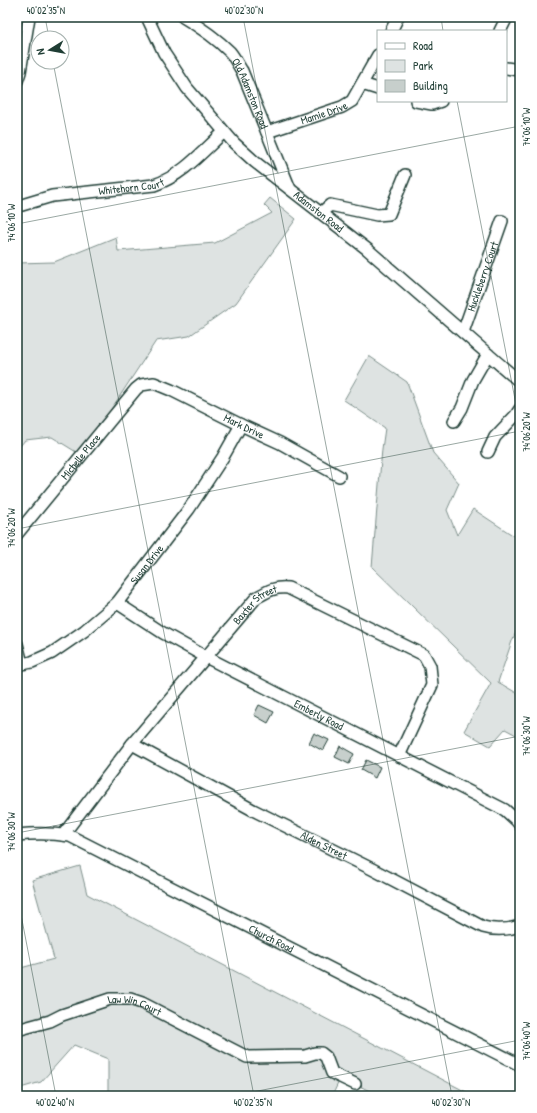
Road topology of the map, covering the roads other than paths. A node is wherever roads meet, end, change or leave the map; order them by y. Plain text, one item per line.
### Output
1 (29, 17) edge
2 (146, 17) edge
3 (184, 17) edge
4 (398, 17) edge
5 (507, 17) edge
6 (392, 30) edge
7 (500, 30) edge
8 (377, 57) edge
9 (507, 68) edge
10 (520, 70) edge
11 (17, 81) edge
12 (362, 84) junction
13 (377, 89) edge
14 (419, 102) edge
15 (438, 102) edge
16 (224, 132) junction
17 (267, 132) junction
18 (405, 175) dead end
19 (290, 189) junction
20 (22, 205) dead end
21 (321, 213) junction
22 (502, 221) dead end
23 (463, 332) junction
24 (488, 354) junction
25 (520, 382) edge
26 (147, 384) joint
27 (520, 409) edge
28 (454, 421) dead end
29 (241, 425) junction
30 (488, 452) dead end
31 (339, 476) dead end
32 (17, 534) edge
33 (116, 603) junction
34 (17, 644) edge
35 (206, 657) junction
36 (19, 665) edge
37 (132, 744) junction
38 (400, 756) junction
39 (520, 825) edge
40 (17, 835) edge
41 (63, 835) junction
42 (520, 926) edge
43 (17, 1030) edge
44 (520, 1065) edge
45 (355, 1084) dead end

1 - 11 street
2 - 16 street, Adamston Road
3 - 17 street, Old Adamston Road
4 - 6 street
5 - 7 street
8 - 12 street, Mamie Drive
9 - 10 street
12 - 13 street
12 - 17 street, Mamie Drive
14 - 15 street
16 - 19 street, Adamston Road
16 - 20 street, Whitehorn Court
17 - 19 street, Old Adamston Road
18 - 21 street
19 - 21 street, Adamston Road
21 - 23 street, Adamston Road
22 - 23 street, Huckleberry Court
23 - 24 street, Adamston Road
24 - 25 street, Adamston Road
24 - 28 street
26 - 29 street, Mark Drive
26 - 32 street, Michelle Place
27 - 30 street
29 - 31 street, Mark Drive
29 - 33 street, Susan Drive
33 - 35 street, Emberly Road
33 - 36 street, Susan Drive
34 - 36 street
35 - 37 street, Baxter Street
35 - 38 street, Emberly Road
35 - 38 street, Baxter Street
37 - 41 street, Baxter Street
37 - 42 street, Alden Street
38 - 39 street, Emberly Road
40 - 41 street, Church Road
41 - 44 street, Church Road
43 - 45 street, Law Win Court

